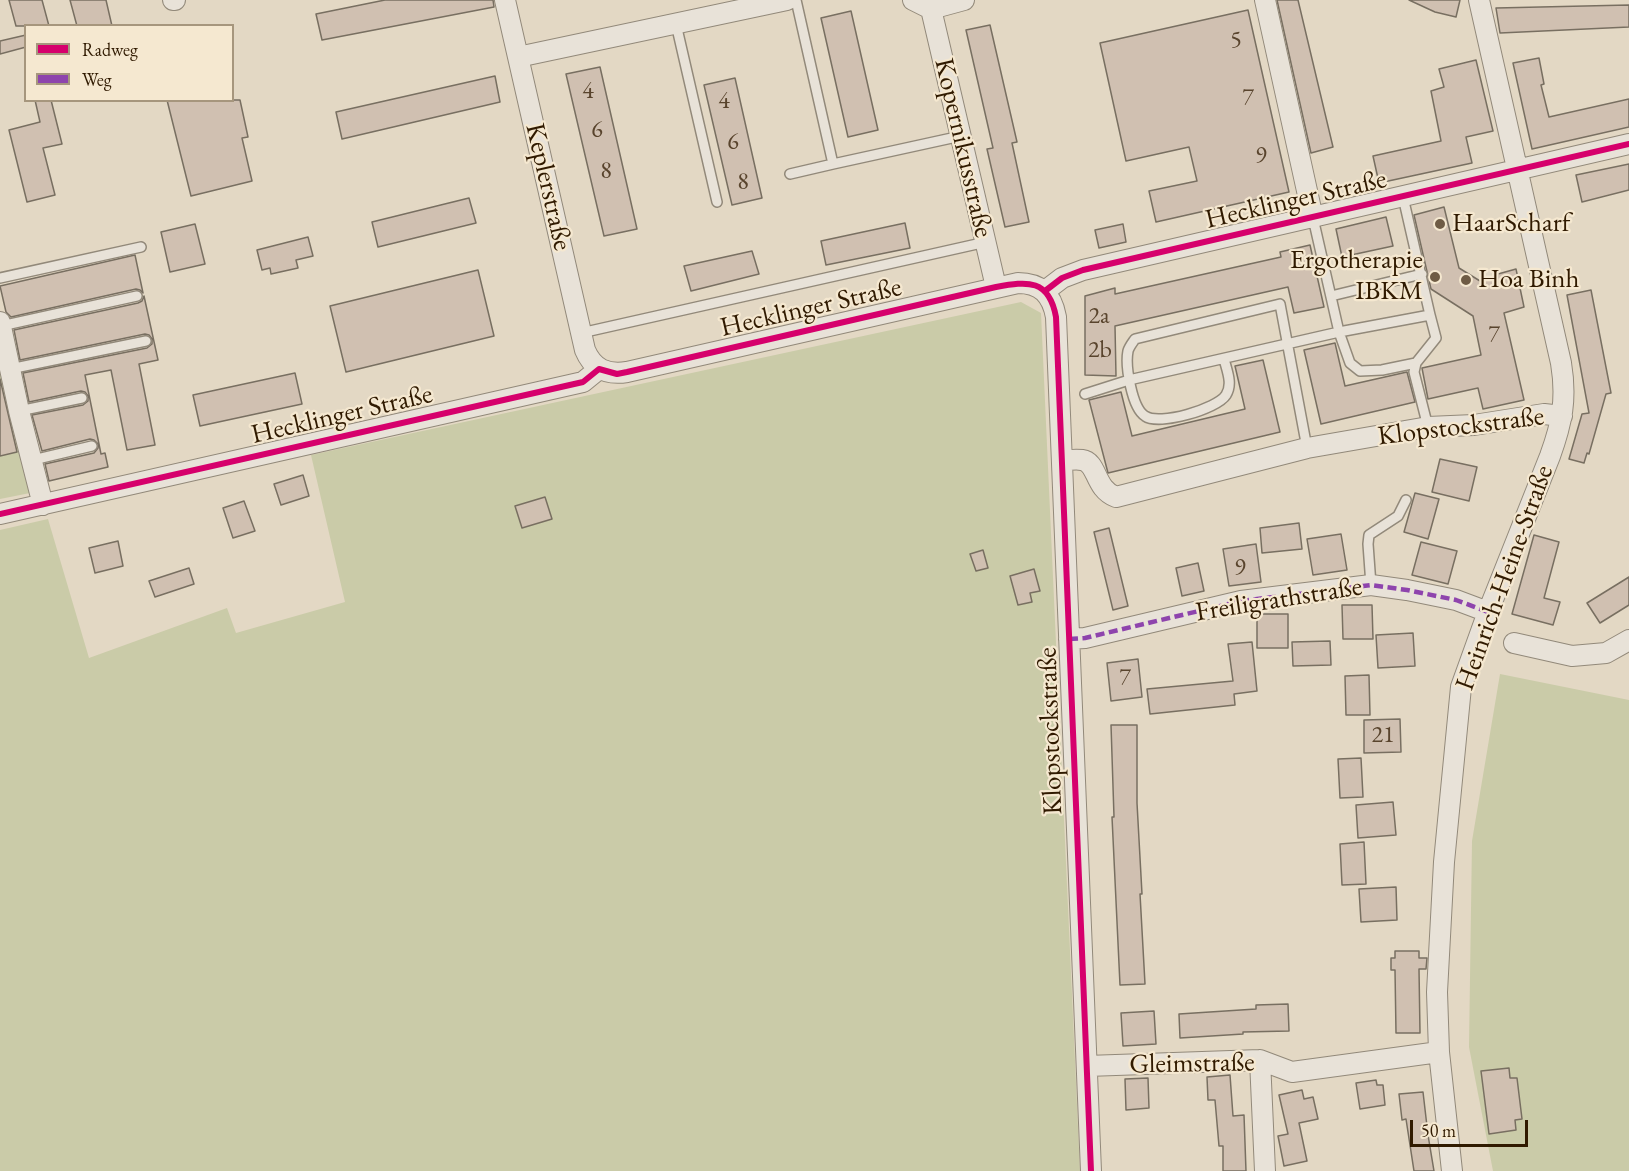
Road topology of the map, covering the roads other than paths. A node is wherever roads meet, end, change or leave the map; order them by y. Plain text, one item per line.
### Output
1 (505, 0) edge
2 (787, 0) edge
3 (796, 0) edge
4 (913, 0) edge
5 (964, 0) edge
6 (1266, 0) edge
7 (1479, 0) edge
8 (930, 9) junction
9 (676, 24) junction
10 (518, 57) junction
11 (962, 136) junction
12 (1629, 144) edge
13 (833, 164) junction
14 (1518, 170) junction
15 (790, 174) dead end
16 (1403, 197) junction
17 (717, 202) dead end
18 (1313, 218) junction
19 (986, 242) junction
20 (141, 247) dead end
21 (1422, 274) junction
22 (0, 278) edge
23 (996, 287) junction
24 (1045, 291) junction
25 (137, 296) dead end
26 (1330, 296) junction
27 (1430, 315) junction
28 (1, 324) edge
29 (1339, 332) junction
30 (581, 333) junction
31 (146, 341) dead end
32 (1287, 345) junction
33 (1224, 359) junction
34 (1416, 363) junction
35 (10, 369) junction
36 (599, 369) junction
37 (1129, 380) junction
38 (1085, 394) dead end
39 (82, 398) dead end
40 (19, 411) junction
41 (1562, 416) junction
42 (1428, 427) junction
43 (92, 446) dead end
44 (1307, 448) junction
45 (33, 460) junction
46 (1062, 461) junction
47 (1406, 500) dead end
48 (43, 505) junction
49 (0, 514) edge
50 (1371, 585) junction
51 (1488, 612) junction
52 (1069, 639) junction
53 (1629, 640) edge
54 (1514, 644) dead end
55 (1439, 1052) junction
56 (1260, 1060) junction
57 (1087, 1066) junction
58 (1091, 1171) edge
59 (1265, 1171) edge
60 (1452, 1171) edge

1 - 10 street, Keplerstraße
2 - 9 street
3 - 13 lane
4 - 8 street
5 - 8 street
6 - 18 street
7 - 14 street, Heinrich-Heine-Straße
8 - 11 street, Kopernikusstraße
9 - 10 street
9 - 17 lane
10 - 30 street, Keplerstraße
11 - 13 lane
11 - 19 street, Kopernikusstraße
12 - 14 street, Hecklinger Straße
13 - 15 lane
14 - 16 street, Hecklinger Straße
14 - 41 street, Heinrich-Heine-Straße
16 - 18 street, Hecklinger Straße
16 - 21 lane
18 - 24 street, Hecklinger Straße
18 - 26 lane
19 - 23 street, Kopernikusstraße
19 - 30 lane
20 - 22 lane
21 - 26 lane
21 - 27 lane
23 - 24 street, Hecklinger Straße
23 - 36 street, Hecklinger Straße
24 - 46 street, Klopstockstraße
25 - 28 lane
26 - 29 lane
27 - 29 lane
27 - 34 lane
28 - 35 street
29 - 32 lane
29 - 34 lane
30 - 36 street, Keplerstraße
31 - 35 lane
32 - 33 lane
32 - 37 lane
32 - 44 lane
33 - 37 lane
33 - 37 lane
34 - 42 lane
35 - 40 street
36 - 48 street, Hecklinger Straße
37 - 38 lane
39 - 40 lane
40 - 45 street
41 - 42 street, Klopstockstraße
41 - 51 street, Heinrich-Heine-Straße
42 - 44 street, Klopstockstraße
43 - 45 lane
44 - 46 street, Klopstockstraße
45 - 48 street
46 - 52 street, Klopstockstraße
47 - 50 lane
48 - 49 street, Hecklinger Straße
50 - 51 street, Freiligrathstraße
50 - 52 street, Freiligrathstraße
51 - 55 street, Heinrich-Heine-Straße
52 - 57 street, Klopstockstraße
53 - 54 street
55 - 56 street, Gleimstraße
55 - 60 street, Heinrich-Heine-Straße
56 - 57 street, Gleimstraße
56 - 59 street
57 - 58 street, Klopstockstraße

